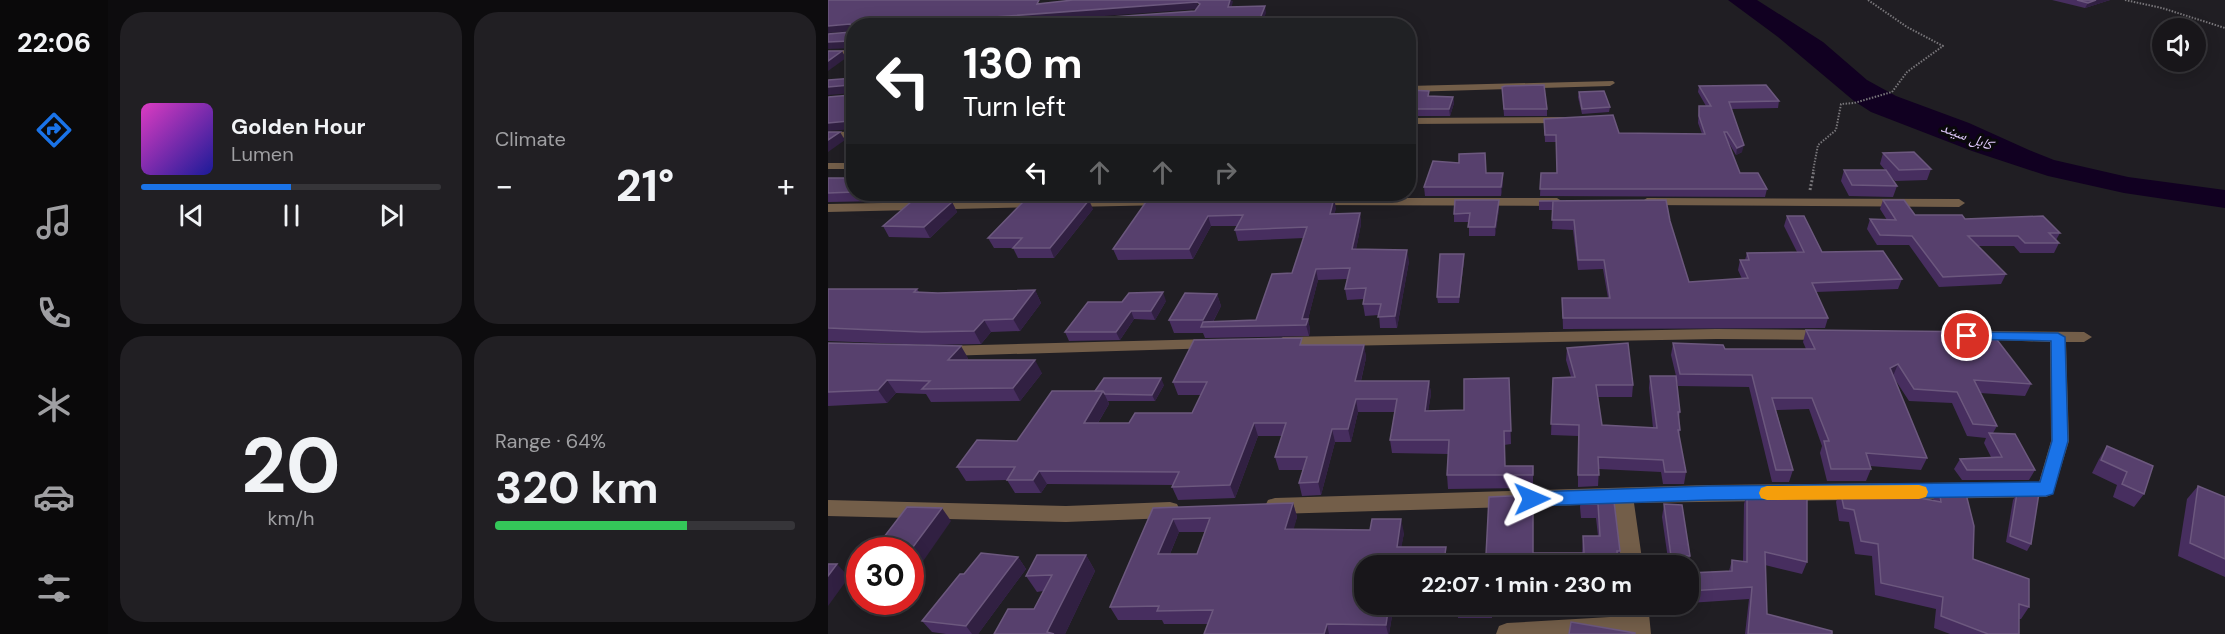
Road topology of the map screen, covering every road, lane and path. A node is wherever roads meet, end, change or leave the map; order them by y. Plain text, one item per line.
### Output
1 (1868, 0) edge
2 (2125, 0) edge
3 (2225, 28) edge
4 (846, 53) edge
5 (828, 54) edge
6 (1610, 83) dead end
7 (1416, 89) edge
8 (1570, 120) edge
9 (1416, 122) edge
10 (846, 135) edge
11 (828, 136) edge
12 (846, 165) edge
13 (828, 166) edge
14 (1178, 202) edge
15 (1306, 202) edge
16 (1569, 202) edge
17 (1638, 202) edge
18 (1808, 202) junction
19 (1959, 203) dead end
20 (828, 208) edge
21 (1846, 335) edge
22 (1964, 336) edge
23 (2058, 337) junction
24 (2084, 337) dead end
25 (1271, 343) edge
26 (1224, 344) edge
27 (930, 351) edge
28 (1623, 497) junction
29 (1254, 507) edge
30 (828, 508) edge
31 (1183, 510) edge
32 (1631, 555) edge
33 (1639, 621) edge
34 (1507, 634) edge

1 - 18 path
2 - 3 path
4 - 5 street
6 - 7 street
8 - 9 street
10 - 11 street
12 - 13 street
14 - 20 street
15 - 16 street
17 - 18 street
18 - 19 street
21 - 25 street
22 - 23 street
23 - 24 street
23 - 28 street
26 - 27 street
28 - 29 street
28 - 32 street
30 - 31 street
33 - 34 street

